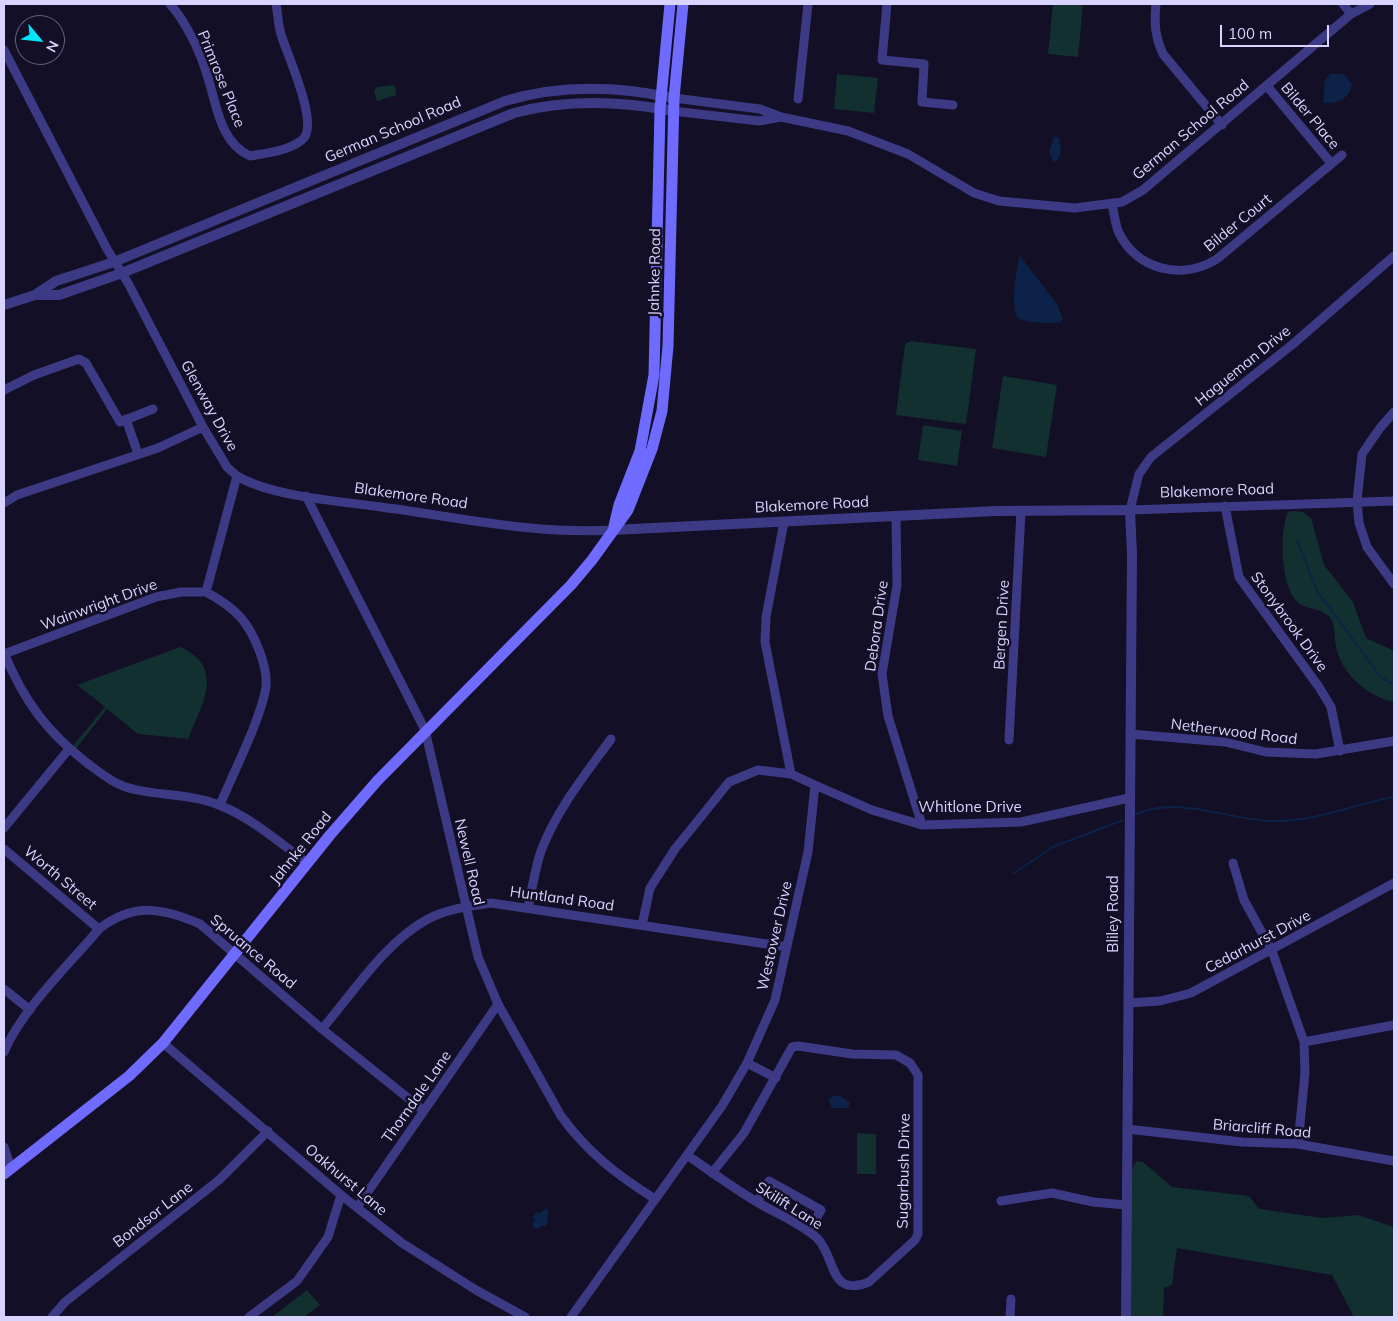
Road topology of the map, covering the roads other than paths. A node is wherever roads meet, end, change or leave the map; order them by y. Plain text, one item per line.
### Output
1 (170, 4) edge
2 (276, 4) edge
3 (670, 4) edge
4 (683, 4) edge
5 (808, 4) edge
6 (887, 4) edge
7 (1156, 4) edge
8 (1342, 4) edge
9 (1370, 4) edge
10 (1351, 14) junction
11 (4, 50) edge
12 (1267, 86) junction
13 (661, 96) junction
14 (674, 98) junction
15 (798, 98) dead end
16 (953, 105) dead end
17 (660, 108) junction
18 (673, 111) junction
19 (781, 117) junction
20 (1222, 124) junction
21 (1342, 155) dead end
22 (1331, 163) junction
23 (1112, 204) junction
24 (1394, 256) edge
25 (114, 262) junction
26 (122, 273) junction
27 (35, 295) junction
28 (4, 305) edge
29 (4, 390) edge
30 (153, 409) dead end
31 (1394, 412) edge
32 (126, 419) junction
33 (203, 428) junction
34 (138, 454) junction
35 (237, 476) junction
36 (306, 496) junction
37 (1357, 501) junction
38 (1394, 501) edge
39 (4, 503) edge
40 (1224, 506) junction
41 (1130, 510) junction
42 (1021, 511) junction
43 (896, 516) junction
44 (784, 522) junction
45 (612, 530) junction
46 (1394, 584) edge
47 (206, 592) junction
48 (4, 654) edge
49 (425, 730) junction
50 (1130, 734) junction
51 (611, 739) dead end
52 (1009, 740) dead end
53 (1394, 741) edge
54 (69, 749) junction
55 (1340, 751) junction
56 (791, 774) junction
57 (815, 785) junction
58 (1129, 798) junction
59 (220, 805) junction
60 (922, 825) junction
61 (4, 828) edge
62 (4, 849) edge
63 (307, 863) junction
64 (1233, 864) dead end
65 (1394, 883) edge
66 (465, 906) junction
67 (528, 908) junction
68 (642, 925) junction
69 (99, 929) junction
70 (787, 947) junction
71 (1272, 951) junction
72 (235, 953) junction
73 (4, 989) edge
74 (1128, 1003) junction
75 (498, 1004) junction
76 (30, 1010) junction
77 (1394, 1025) edge
78 (322, 1030) junction
79 (1304, 1042) junction
80 (164, 1043) junction
81 (4, 1052) edge
82 (747, 1063) junction
83 (776, 1078) junction
84 (424, 1111) junction
85 (1128, 1129) junction
86 (268, 1131) junction
87 (1298, 1144) junction
88 (4, 1147) edge
89 (687, 1155) junction
90 (1394, 1160) edge
91 (8, 1171) edge
92 (712, 1173) junction
93 (340, 1195) junction
94 (654, 1200) junction
95 (1001, 1200) dead end
96 (756, 1202) junction
97 (1126, 1205) junction
98 (358, 1206) junction
99 (809, 1232) junction
100 (860, 1286) joint
101 (1011, 1299) dead end
102 (56, 1316) edge
103 (249, 1317) edge
104 (525, 1317) edge
105 (572, 1317) edge
106 (1010, 1317) edge
107 (1126, 1317) edge

1 - 2 street, Primrose Place
3 - 13 main road, Jahnke Road
4 - 14 main road, Jahnke Road
5 - 15 street
6 - 16 street
7 - 20 street
8 - 10 street
9 - 10 street, German School Road
10 - 12 street, German School Road
11 - 25 street, Glenway Drive
12 - 20 street, German School Road
12 - 22 street, Bilder Place
13 - 14 street, German School Road
13 - 17 main road, Jahnke Road
13 - 25 street, German School Road
14 - 18 main road, Jahnke Road
14 - 19 street, German School Road
17 - 18 street, German School Road
17 - 26 street, German School Road
17 - 45 main road, Jahnke Road
18 - 19 street, German School Road
18 - 45 main road, Jahnke Road
19 - 23 street, German School Road
20 - 23 street, German School Road
21 - 22 street, Bilder Court
22 - 23 street, Bilder Court
24 - 41 street, Hagueman Drive
25 - 26 street, Glenway Drive
25 - 27 street, German School Road
26 - 27 street, German School Road
26 - 33 street, Glenway Drive
27 - 28 street, German School Road
29 - 32 street
30 - 32 street
31 - 37 street
32 - 34 street
33 - 34 street
33 - 35 street, Glenway Drive
34 - 39 street
35 - 36 street, Blakemore Road
35 - 47 street
36 - 45 street, Blakemore Road
36 - 49 street, Newell Road
37 - 38 street, Blakemore Road
37 - 40 street, Blakemore Road
37 - 46 street
40 - 41 street, Blakemore Road
40 - 55 street, Stonybrook Drive
41 - 42 street, Blakemore Road
41 - 50 street, Bliley Road
42 - 43 street, Blakemore Road
42 - 52 street, Bergen Drive
43 - 44 street, Blakemore Road
43 - 60 street, Debora Drive
44 - 45 street, Blakemore Road
44 - 56 street
45 - 49 main road, Jahnke Road
47 - 48 street, Wainwright Drive
47 - 59 street
48 - 54 street
49 - 63 main road, Jahnke Road
49 - 66 street, Newell Road
50 - 55 street, Netherwood Road
50 - 58 street, Bliley Road
51 - 67 street
53 - 55 street, Netherwood Road
54 - 59 street
54 - 61 street
56 - 57 street
56 - 68 street
57 - 60 street, Whitlone Drive
57 - 70 street, Westower Drive
58 - 60 street, Whitlone Drive
58 - 74 street, Bliley Road
59 - 63 street
62 - 69 street, Worth Street
63 - 72 main road, Jahnke Road
64 - 71 street
65 - 71 street, Cedarhurst Drive
66 - 67 street, Huntland Road
66 - 75 street, Newell Road
66 - 78 street, Huntland Road
67 - 68 street, Huntland Road
68 - 70 street, Huntland Road
69 - 72 street, Spruance Road
69 - 76 street, Spruance Road
70 - 82 street, Westower Drive
71 - 74 street, Cedarhurst Drive
71 - 79 street
72 - 78 street, Spruance Road
72 - 80 main road, Jahnke Road
73 - 76 street
74 - 85 street, Bliley Road
75 - 84 street, Thorndale Lane
75 - 94 street, Newell Road
76 - 81 street, Spruance Road
77 - 79 street
78 - 84 street, Spruance Road
79 - 87 street
80 - 86 street, Oakhurst Lane
80 - 91 main road, Jahnke Road
82 - 83 street
82 - 89 street, Westower Drive
83 - 92 street
83 - 100 street, Sugarbush Drive
84 - 98 street, Thorndale Lane
85 - 87 street, Briarcliff Road
85 - 97 street, Bliley Road
86 - 93 street, Oakhurst Lane
86 - 102 street, Bondsor Lane
87 - 90 street, Briarcliff Road
88 - 91 street
89 - 92 street, Skilift Lane
89 - 94 street, Westower Drive
92 - 96 street, Skilift Lane
93 - 98 street, Oakhurst Lane
93 - 103 street
94 - 105 street, Westower Drive
95 - 97 street
96 - 99 street, Skilift Lane
96 - 99 street
97 - 107 street, Bliley Road
98 - 104 street, Oakhurst Lane
99 - 100 street, Skilift Lane
101 - 106 street

